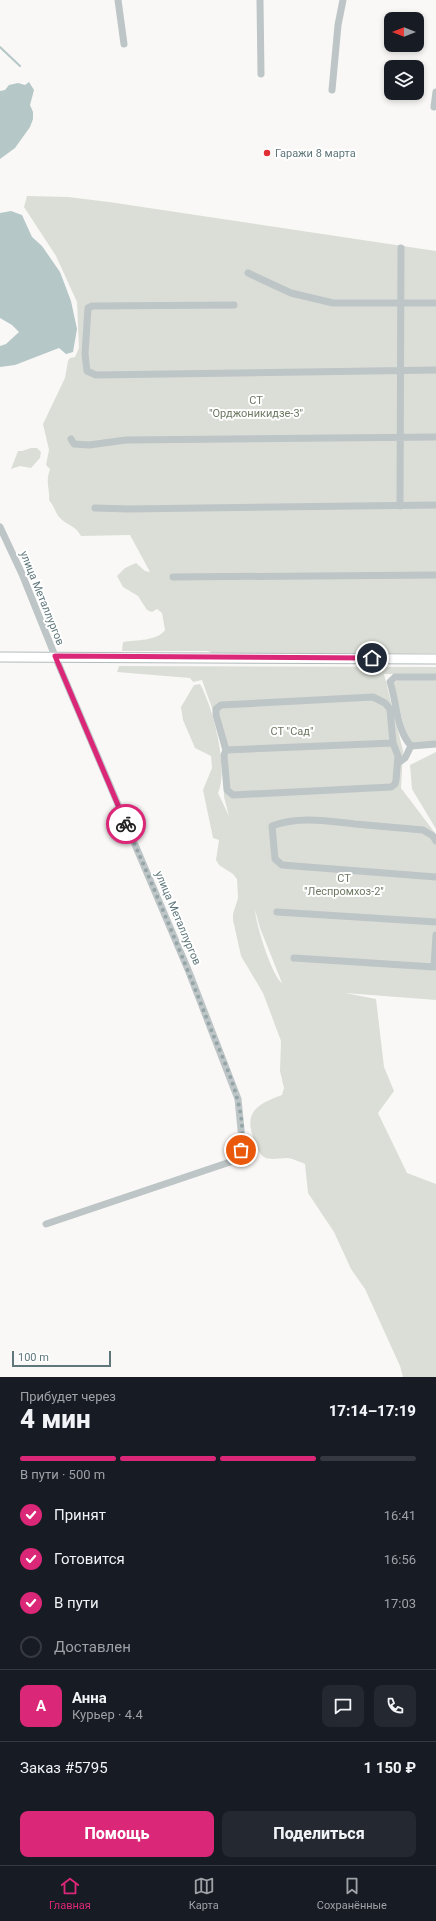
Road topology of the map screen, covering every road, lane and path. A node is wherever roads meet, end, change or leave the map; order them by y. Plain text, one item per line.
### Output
1 (118, 0) edge
2 (260, 0) edge
3 (343, 0) edge
4 (124, 44) dead end
5 (261, 74) dead end
6 (332, 90) dead end
7 (436, 92) edge
8 (434, 107) dead end
9 (401, 248) dead end
10 (248, 273) dead end
11 (436, 303) edge
12 (401, 304) junction
13 (234, 305) dead end
14 (400, 370) junction
15 (436, 370) edge
16 (400, 436) junction
17 (436, 437) edge
18 (71, 439) dead end
19 (436, 505) edge
20 (400, 506) junction
21 (95, 508) dead end
22 (0, 527) edge
23 (436, 575) edge
24 (173, 577) dead end
25 (55, 656) junction
26 (0, 657) edge
27 (436, 659) edge
28 (436, 677) edge
29 (393, 743) junction
30 (436, 744) edge
31 (410, 746) junction
32 (226, 750) junction
33 (398, 763) junction
34 (436, 841) edge
35 (436, 877) edge
36 (276, 912) dead end
37 (436, 922) edge
38 (436, 935) edge
39 (294, 958) dead end
40 (435, 967) edge
41 (46, 1224) dead end

1 - 4 street
2 - 5 street
3 - 6 street
7 - 8 street
9 - 12 street
10 - 12 street
11 - 12 street
12 - 14 street
13 - 14 street
14 - 15 street
14 - 16 street
16 - 17 street
16 - 18 street
16 - 20 street
19 - 20 street
20 - 21 street
22 - 25 street, улица Металлургов
23 - 24 street
25 - 26 main road
25 - 27 main road
25 - 41 street, улица Металлургов
28 - 31 street
29 - 32 street
29 - 32 street
29 - 33 street
30 - 31 street
31 - 33 street
32 - 33 street
34 - 35 street
36 - 37 street
38 - 40 street
39 - 40 street

